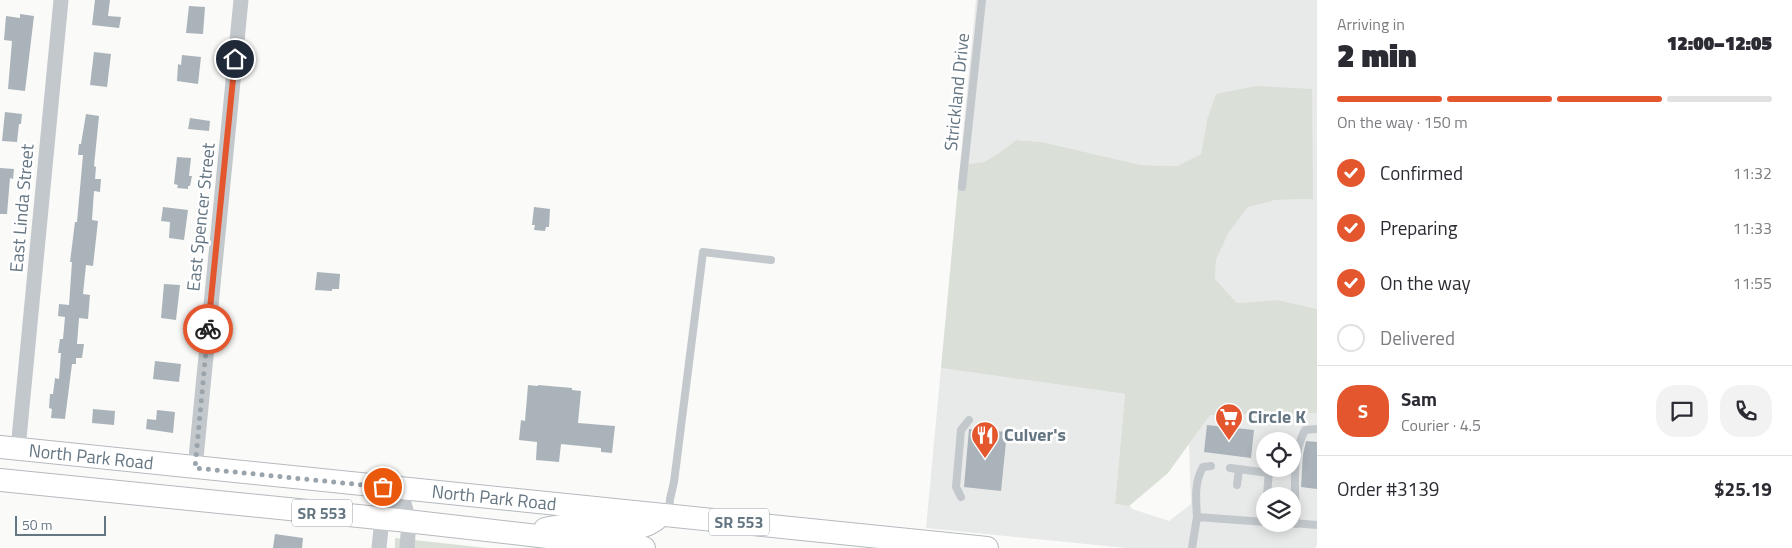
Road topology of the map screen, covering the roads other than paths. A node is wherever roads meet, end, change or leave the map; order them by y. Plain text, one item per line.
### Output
1 (61, 0) edge
2 (241, 0) edge
3 (982, 0) edge
4 (962, 187) dead end
5 (771, 260) dead end
6 (969, 420) dead end
7 (1317, 429) edge
8 (9, 448) edge
9 (1211, 466) dead end
10 (195, 468) junction
11 (1230, 468) dead end
12 (1239, 470) junction
13 (1256, 471) edge
14 (0, 480) edge
15 (1237, 486) dead end
16 (1295, 487) edge
17 (400, 489) junction
18 (961, 497) dead end
19 (1214, 508) dead end
20 (1234, 510) dead end
21 (665, 515) junction
22 (1197, 517) junction
23 (1214, 518) junction
24 (382, 519) junction
25 (1233, 520) junction
26 (409, 521) junction
27 (1256, 521) edge
28 (1301, 524) edge
29 (1317, 525) edge
30 (520, 534) junction
31 (379, 548) edge
32 (407, 548) edge
33 (644, 548) edge
34 (987, 548) edge
35 (1192, 548) edge

1 - 8 street, East Linda Street
2 - 10 street, East Spencer Street
3 - 4 lane, Strickland Drive
5 - 21 lane
6 - 18 lane
7 - 16 lane
8 - 10 main road, North Park Road / SR 553
9 - 22 lane
10 - 17 main road, North Park Road / SR 553
11 - 12 lane
12 - 13 lane
12 - 15 lane
14 - 24 main road, North Park Road / SR 553
17 - 21 main road, North Park Road / SR 553
17 - 24 street
17 - 26 street
19 - 23 lane
20 - 25 lane
21 - 30 main road
21 - 34 main road, North Park Road / SR 553
22 - 23 lane
22 - 35 lane
23 - 25 lane
24 - 26 main road, North Park Road / SR 553
24 - 31 street
25 - 27 lane
26 - 30 main road, North Park Road / SR 553
26 - 32 street
28 - 29 lane
30 - 33 main road, North Park Road / SR 553

